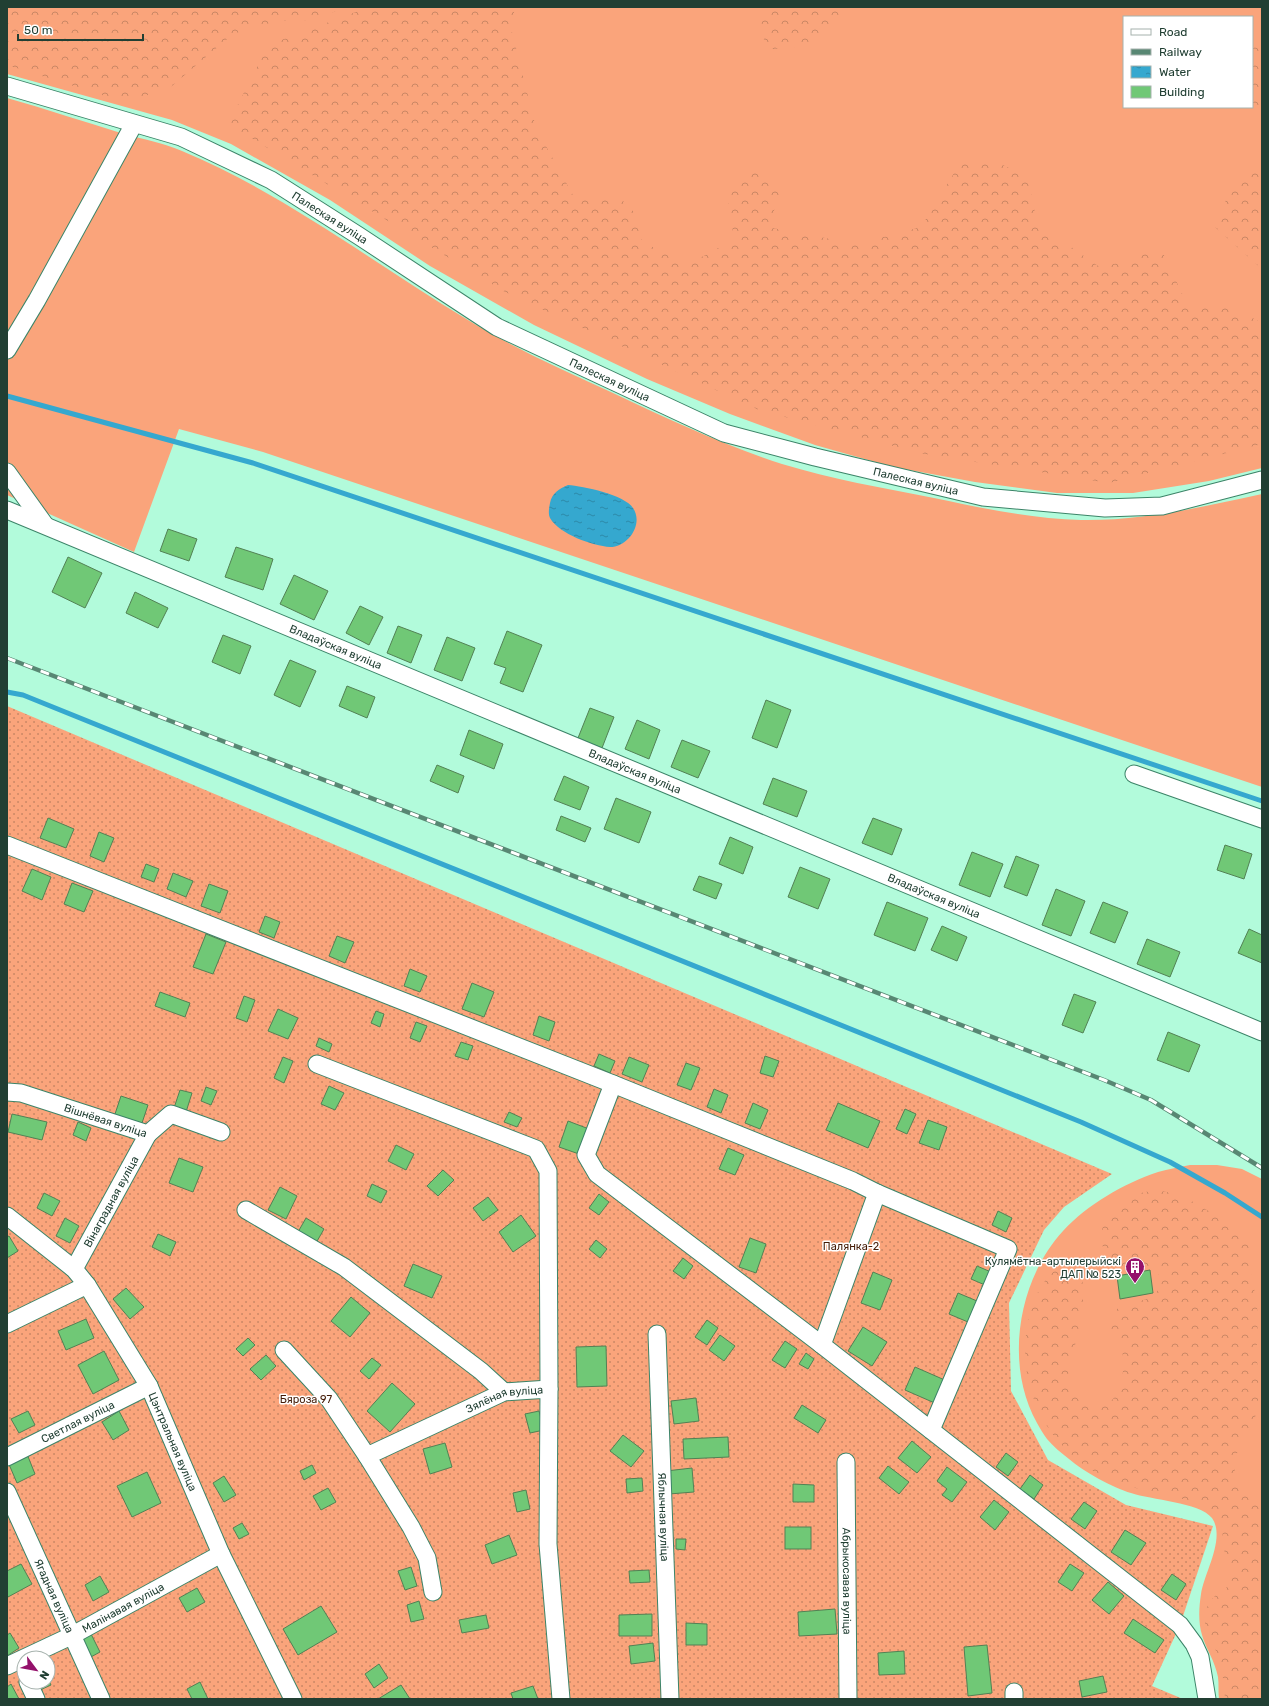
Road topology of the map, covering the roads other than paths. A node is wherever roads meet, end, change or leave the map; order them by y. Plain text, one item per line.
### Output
1 (7, 86) edge
2 (134, 124) junction
3 (7, 350) edge
4 (7, 472) edge
5 (1262, 480) edge
6 (7, 510) edge
7 (45, 525) junction
8 (1134, 774) dead end
9 (1262, 819) edge
10 (7, 845) edge
11 (1262, 1032) edge
12 (317, 1064) dead end
13 (613, 1084) junction
14 (7, 1092) edge
15 (221, 1132) dead end
16 (148, 1134) junction
17 (877, 1193) junction
18 (246, 1210) dead end
19 (7, 1216) edge
20 (74, 1269) junction
21 (87, 1285) junction
22 (7, 1324) edge
23 (657, 1334) dead end
24 (822, 1345) junction
25 (284, 1350) dead end
26 (149, 1386) junction
27 (549, 1389) junction
28 (504, 1392) junction
29 (931, 1430) junction
30 (368, 1456) junction
31 (7, 1457) edge
32 (846, 1462) dead end
33 (7, 1492) edge
34 (221, 1554) junction
35 (433, 1592) dead end
36 (71, 1636) junction
37 (46, 1650) edge
38 (101, 1699) edge
39 (293, 1699) edge
40 (561, 1699) edge
41 (670, 1699) edge
42 (848, 1699) edge
43 (1207, 1699) edge

1 - 2 street, Палеская вуліца
2 - 3 street
2 - 5 street, Палеская вуліца
4 - 7 street
6 - 7 street, Владаўская вуліца
7 - 11 street, Владаўская вуліца
8 - 9 street
10 - 13 street
12 - 27 street
13 - 17 street
13 - 24 street
14 - 16 street, Вішнёвая вуліца
15 - 16 street, Вішнёвая вуліца
16 - 20 street, Вінаградная вуліца
17 - 24 street
17 - 29 street
18 - 28 street
19 - 20 street, Цэнтральная вуліца
20 - 21 street, Цэнтральная вуліца
21 - 22 street
21 - 26 street, Цэнтральная вуліца
23 - 41 street, Яблычная вуліца
24 - 29 street
25 - 30 street
26 - 31 street, Светлая вуліца
26 - 34 street, Цэнтральная вуліца
27 - 28 street, Зялёная вуліца
27 - 40 street, Зялёная вуліца
28 - 30 street, Зялёная вуліца
29 - 43 street
30 - 35 street
32 - 42 street, Абрыкосавая вуліца
33 - 36 street, Ягадная вуліца
34 - 36 street, Малінавая вуліца
34 - 39 street, Цэнтральная вуліца
36 - 37 street, Малінавая вуліца
36 - 38 street, Ягадная вуліца

